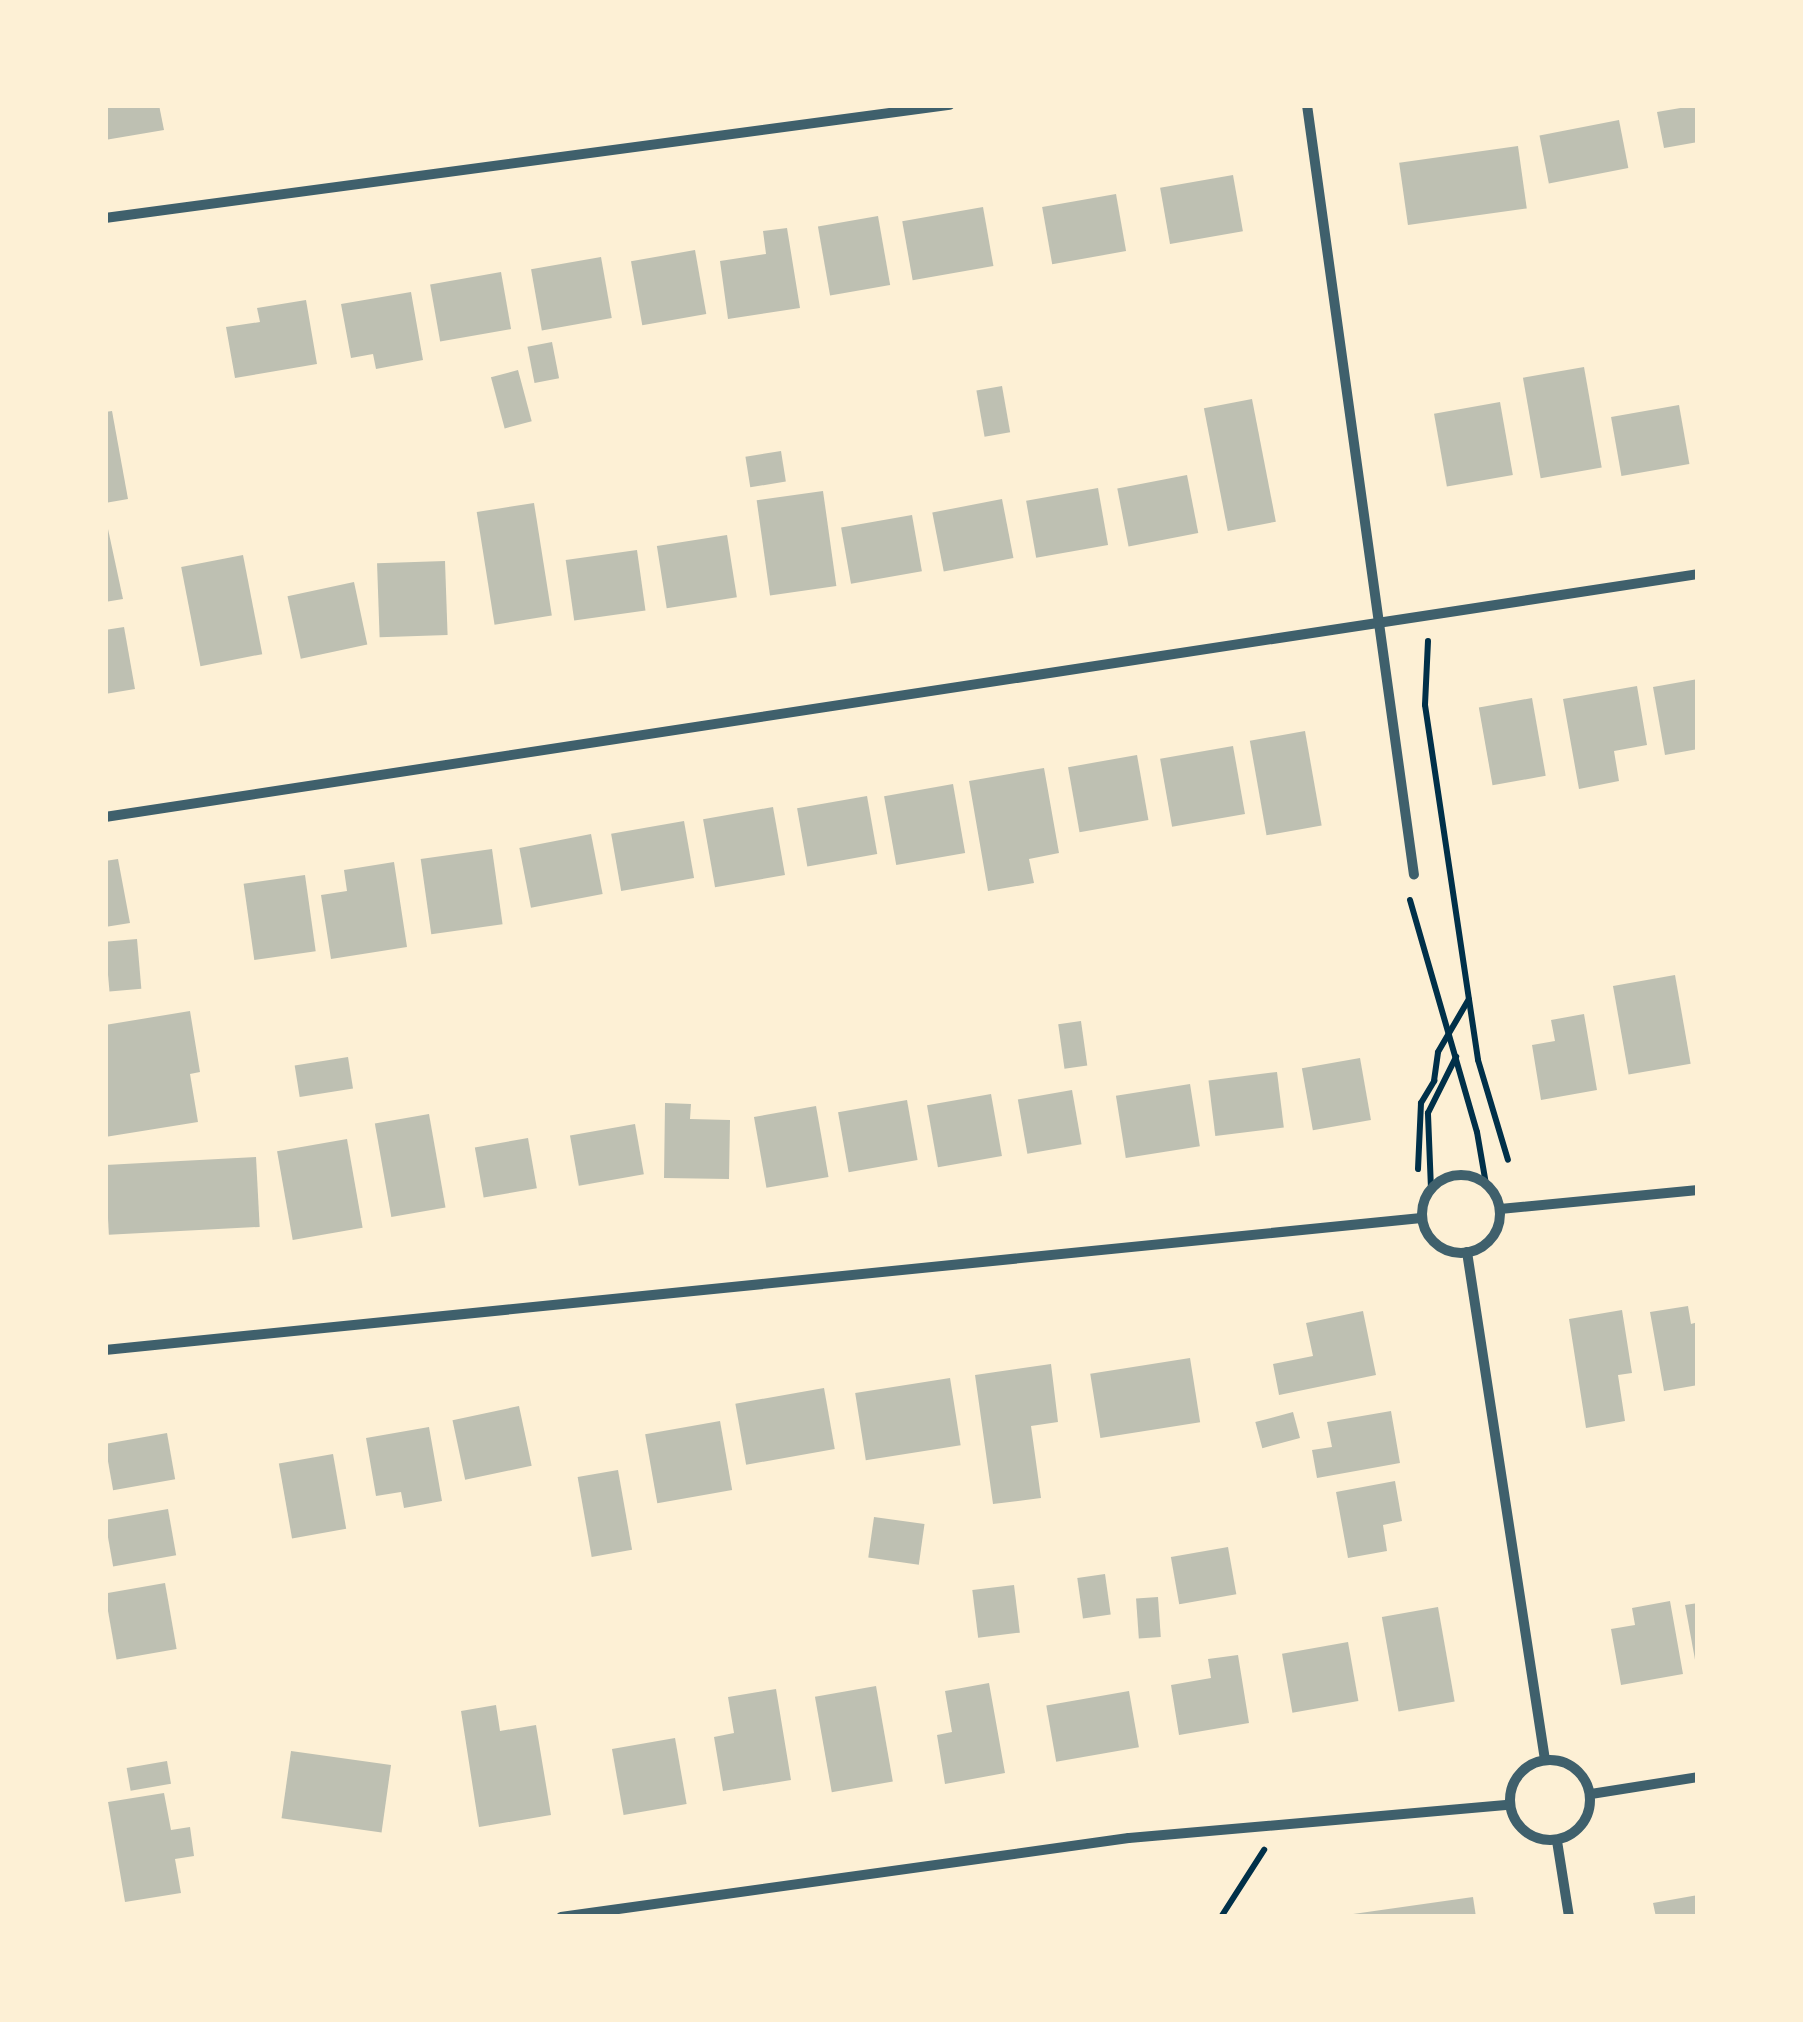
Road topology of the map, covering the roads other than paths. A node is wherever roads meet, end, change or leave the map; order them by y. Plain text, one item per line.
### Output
1 (949, 105) edge
2 (1307, 105) edge
3 (105, 218) edge
4 (1698, 574) edge
5 (1376, 621) junction
6 (105, 817) edge
7 (1414, 876) road end
8 (1698, 1190) edge
9 (1500, 1210) junction
10 (1422, 1218) junction
11 (1468, 1252) junction
12 (105, 1350) edge
13 (1544, 1760) junction
14 (1698, 1777) edge
15 (1591, 1794) junction
16 (1509, 1805) junction
17 (1558, 1841) junction
18 (561, 1917) edge
19 (1569, 1917) edge

1 - 3 street
2 - 5 street
4 - 5 street
5 - 6 street
5 - 7 street
8 - 9 street
9 - 10 street
9 - 11 street
10 - 11 street
10 - 12 street
11 - 13 street
13 - 15 street
13 - 16 street
14 - 15 street
15 - 17 street
16 - 17 street
16 - 18 street
17 - 19 street

